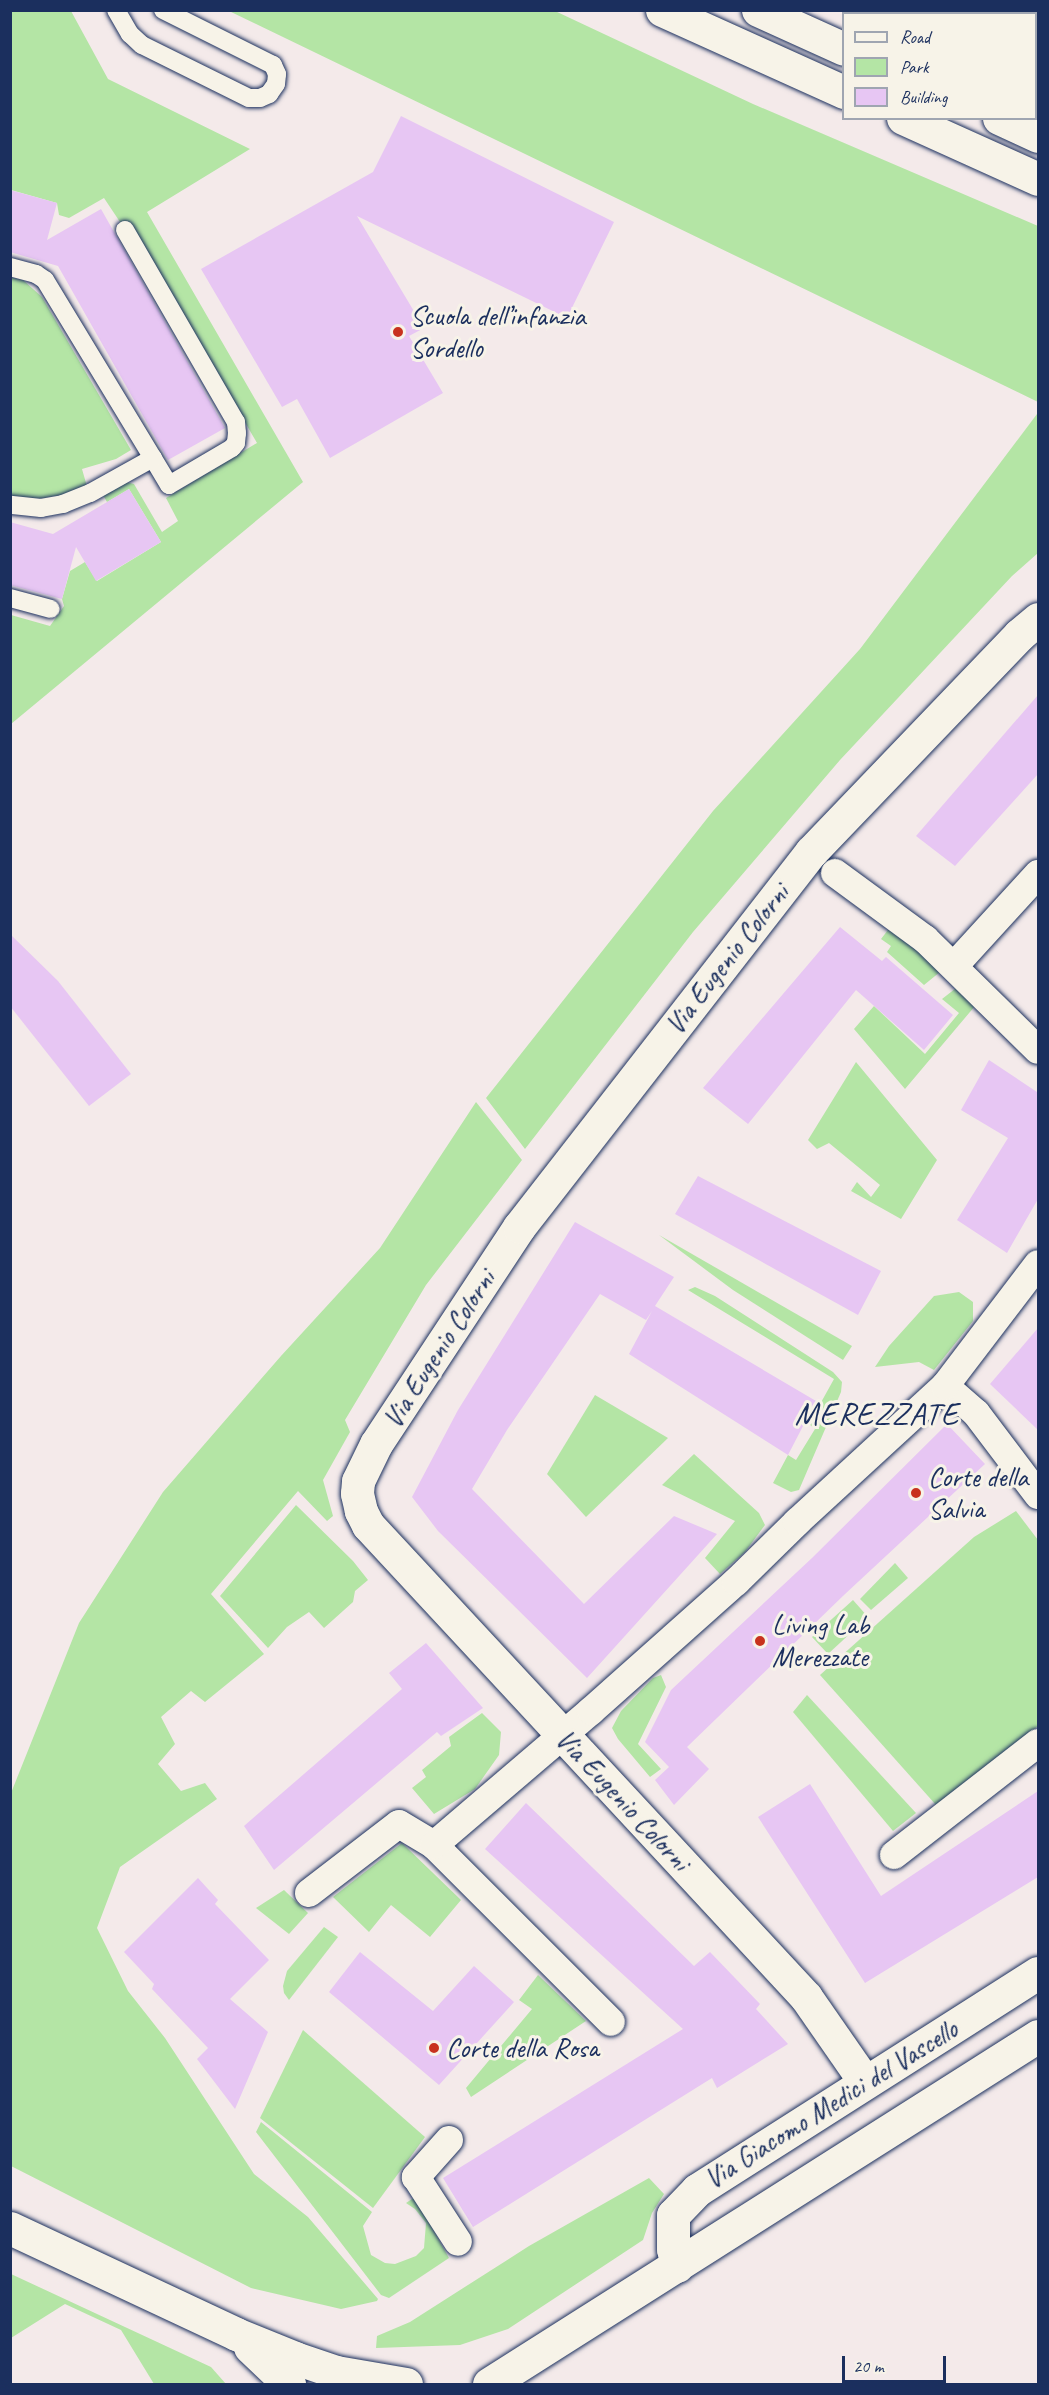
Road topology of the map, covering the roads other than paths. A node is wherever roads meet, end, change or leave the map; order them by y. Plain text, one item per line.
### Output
1 (116, 10) edge
2 (163, 10) edge
3 (662, 10) edge
4 (758, 10) edge
5 (842, 49) edge
6 (842, 92) edge
7 (907, 120) edge
8 (1003, 120) edge
9 (1038, 136) edge
10 (1038, 179) edge
11 (124, 230) dead end
12 (10, 267) edge
13 (153, 458) junction
14 (10, 505) edge
15 (10, 598) edge
16 (51, 609) dead end
17 (1038, 619) edge
18 (836, 873) dead end
19 (1038, 874) edge
20 (954, 966) junction
21 (1038, 1050) edge
22 (1038, 1264) edge
23 (945, 1386) junction
24 (1038, 1495) edge
25 (561, 1733) junction
26 (1038, 1743) edge
27 (434, 1845) junction
28 (894, 1855) dead end
29 (309, 1893) dead end
30 (1038, 1973) edge
31 (611, 2022) dead end
32 (1038, 2036) edge
33 (865, 2082) junction
34 (449, 2140) dead end
35 (10, 2228) edge
36 (458, 2242) dead end
37 (677, 2266) junction
38 (236, 2334) junction
39 (289, 2385) edge
40 (406, 2385) edge
41 (489, 2385) edge

1 - 2 lane
3 - 6 street
4 - 5 street
7 - 10 street
8 - 9 street
11 - 13 lane
12 - 13 lane
13 - 14 lane
15 - 16 lane
17 - 25 street, Via Eugenio Colorni
18 - 20 street
19 - 20 street
20 - 21 street
22 - 23 street
23 - 24 street
23 - 25 street
25 - 27 street
25 - 33 street, Via Eugenio Colorni
26 - 28 street
27 - 29 street
27 - 31 street
30 - 33 street, Via Giacomo Medici del Vascello
32 - 37 street, Via Giacomo Medici del Vascello
33 - 37 street, Via Giacomo Medici del Vascello
34 - 36 street
35 - 38 street
37 - 41 street, Via Giacomo Medici del Vascello
38 - 39 street
38 - 40 street

